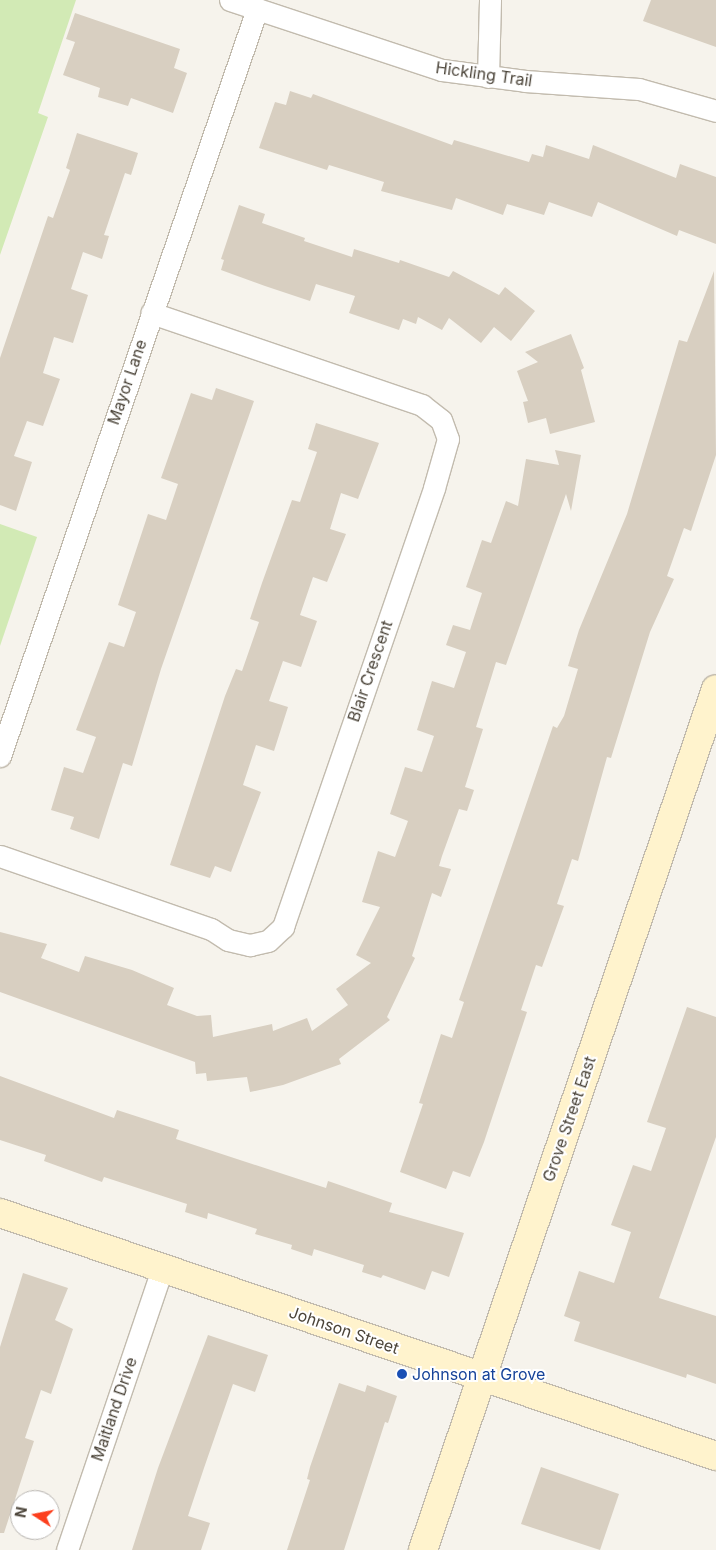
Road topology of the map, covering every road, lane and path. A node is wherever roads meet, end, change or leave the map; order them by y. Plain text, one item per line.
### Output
1 (230, 0) edge
2 (490, 0) edge
3 (257, 9) junction
4 (488, 77) junction
5 (716, 111) edge
6 (151, 313) junction
7 (716, 689) edge
8 (0, 756) edge
9 (0, 856) edge
10 (0, 1213) edge
11 (162, 1269) junction
12 (481, 1376) junction
13 (716, 1456) edge
14 (67, 1550) edge
15 (423, 1550) edge

1 - 3 street, Hickling Trail
2 - 4 street
3 - 4 street, Hickling Trail
3 - 6 street, Mayor Lane
4 - 5 street, Hickling Trail
6 - 8 street, Mayor Lane
6 - 9 street, Blair Crescent
7 - 12 street, Grove Street East
10 - 11 street, Johnson Street
11 - 12 street, Johnson Street
11 - 14 street, Maitland Drive
12 - 13 street, Johnson Street
12 - 15 street, Grove Street East

